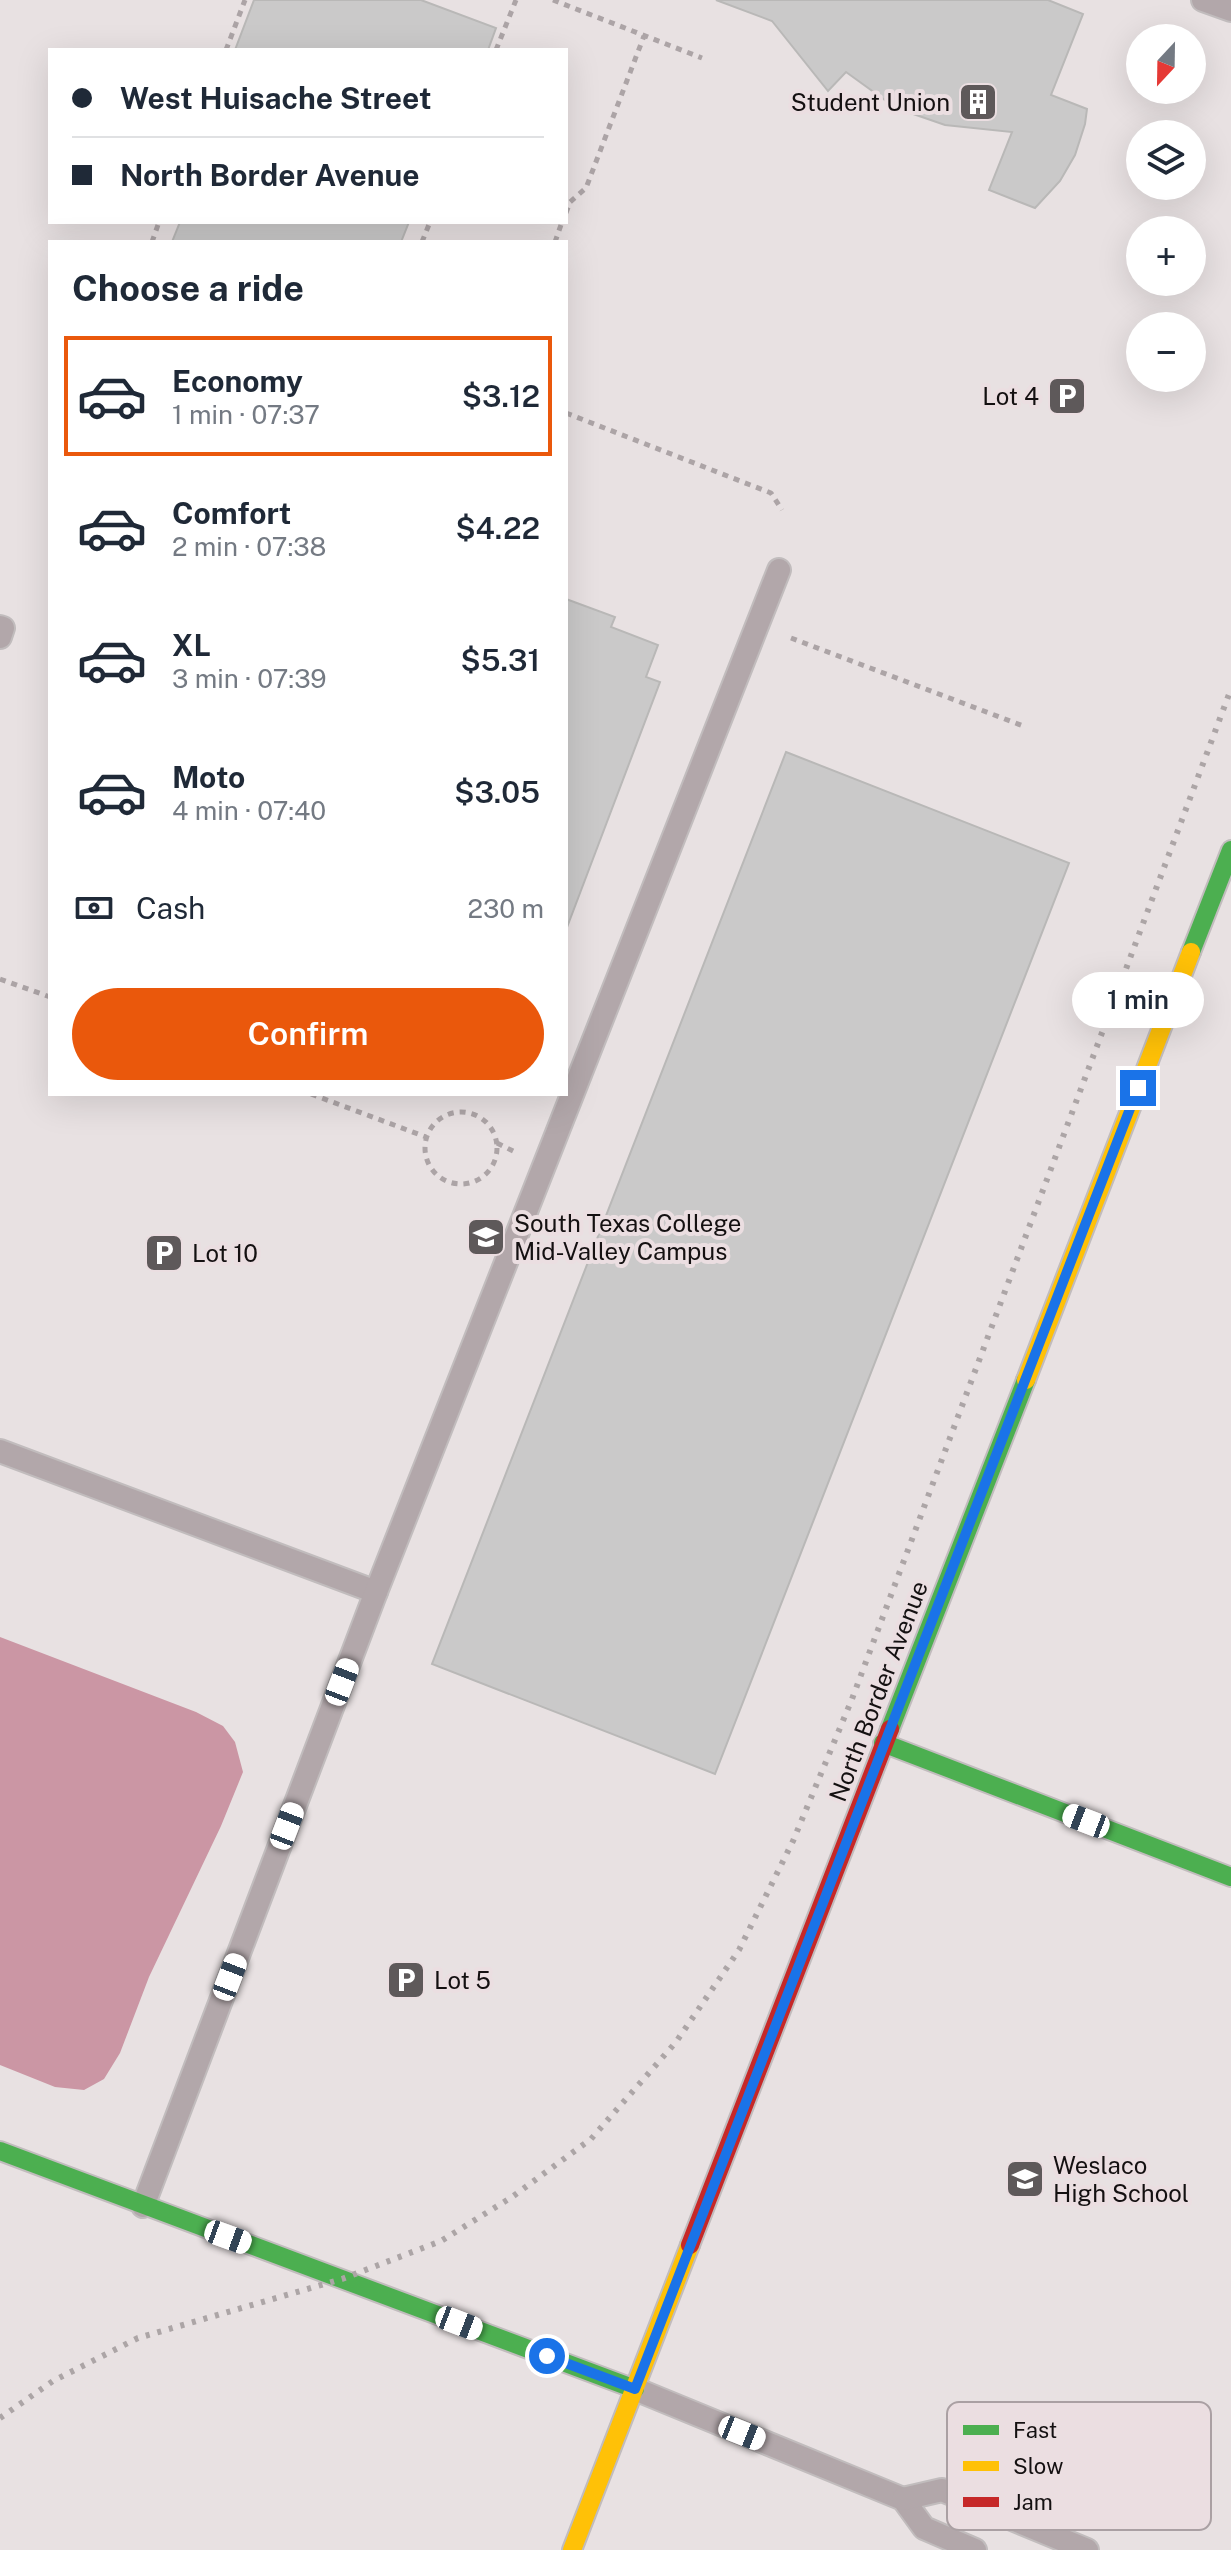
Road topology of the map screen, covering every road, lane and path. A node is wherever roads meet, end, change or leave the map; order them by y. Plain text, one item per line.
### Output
1 (245, 0) edge
2 (516, 0) edge
3 (553, 0) edge
4 (1203, 0) edge
5 (1231, 10) edge
6 (644, 36) junction
7 (227, 48) edge
8 (497, 48) edge
9 (702, 58) dead end
10 (568, 208) edge
11 (568, 414) edge
12 (782, 510) dead end
13 (779, 570) dead end
14 (0, 627) edge
15 (0, 637) edge
16 (791, 638) dead end
17 (1026, 727) dead end
18 (1231, 850) edge
19 (0, 979) edge
20 (48, 996) edge
21 (316, 1096) edge
22 (426, 1137) junction
23 (0, 1451) edge
24 (376, 1592) junction
25 (883, 1743) junction
26 (1231, 1877) edge
27 (0, 2151) edge
28 (143, 2206) junction
29 (635, 2389) junction
30 (947, 2492) edge
31 (903, 2499) junction
32 (1039, 2530) edge
33 (572, 2550) edge
34 (975, 2550) edge
35 (1087, 2550) edge

1 - 7 path
2 - 8 path
3 - 6 path
4 - 5 lane
6 - 9 path
6 - 10 path
11 - 12 path
13 - 24 lane
14 - 15 lane
16 - 17 path
18 - 25 street, North Border Avenue
19 - 20 path
21 - 22 path
22 - 22 path
23 - 24 lane
24 - 28 lane
25 - 26 street
25 - 29 street, North Border Avenue
27 - 28 street
28 - 29 street
29 - 31 lane
29 - 33 street, North Border Avenue
30 - 31 lane
31 - 34 lane
32 - 35 lane

